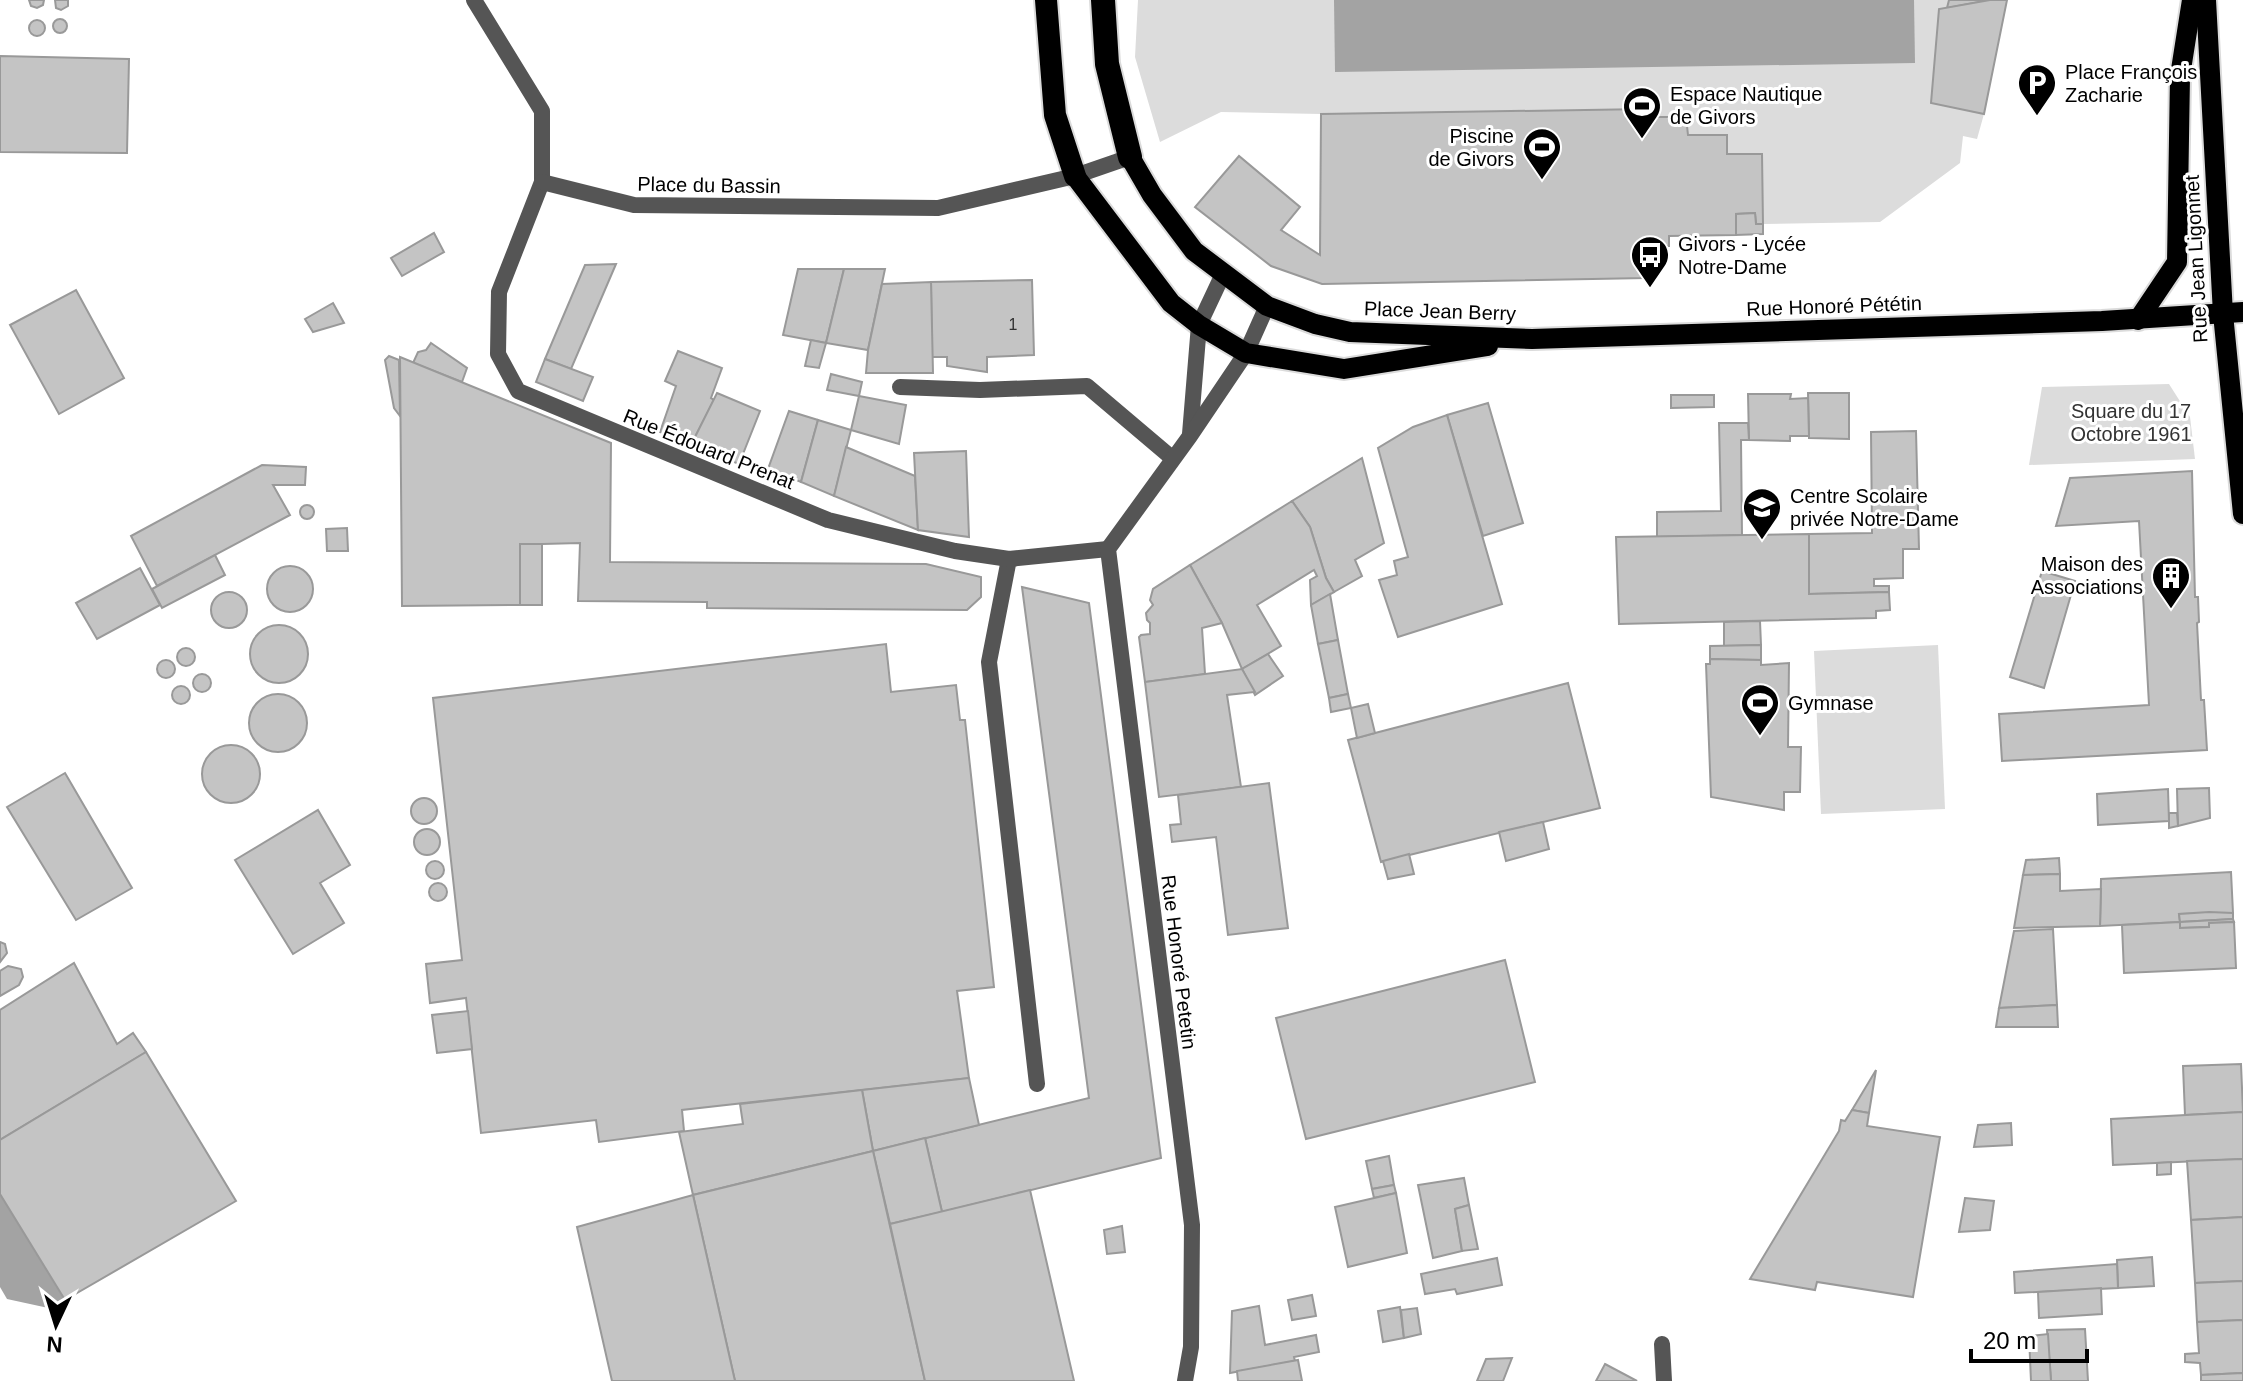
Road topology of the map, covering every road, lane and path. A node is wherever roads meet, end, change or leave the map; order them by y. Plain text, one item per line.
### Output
1 (474, 0) edge
2 (1046, 0) edge
3 (1103, 0) edge
4 (2192, 0) edge
5 (2206, 0) edge
6 (1130, 157) junction
7 (1075, 176) junction
8 (542, 182) junction
9 (1223, 274) junction
10 (1267, 306) junction
11 (2233, 313) edge
12 (2138, 320) junction
13 (1199, 325) junction
14 (1532, 339) junction
15 (1246, 353) junction
16 (900, 387) dead end
17 (1190, 436) junction
18 (1172, 458) junction
19 (2243, 514) edge
20 (1108, 549) junction
21 (1009, 559) junction
22 (1037, 1084) dead end
23 (1662, 1344) dead end
24 (1185, 1381) edge
25 (1664, 1381) edge

1 - 8 street
2 - 7 highway
3 - 6 highway
4 - 12 main road
5 - 11 main road, Rue Jean Ligonnet
6 - 7 street
6 - 9 main road, Place Jean Berry
7 - 8 street, Place du Bassin
7 - 13 main road, Place Jean Berry
8 - 21 street, Rue Édouard Prenat
9 - 10 main road, Place Jean Berry
9 - 13 street
10 - 14 main road, Place Jean Berry
10 - 15 street
11 - 12 main road, Rue Honoré Pététin
11 - 19 main road, Rue Jean Ligonnet
12 - 14 main road, Rue Honoré Pététin
13 - 15 main road, Place Jean Berry
13 - 17 street
14 - 15 main road, Place Jean Berry
15 - 17 street
16 - 18 street
17 - 18 street
18 - 20 street
20 - 21 street, Rue Édouard Prenat
20 - 24 street, Rue Honoré Petetin
21 - 22 street
23 - 25 street

